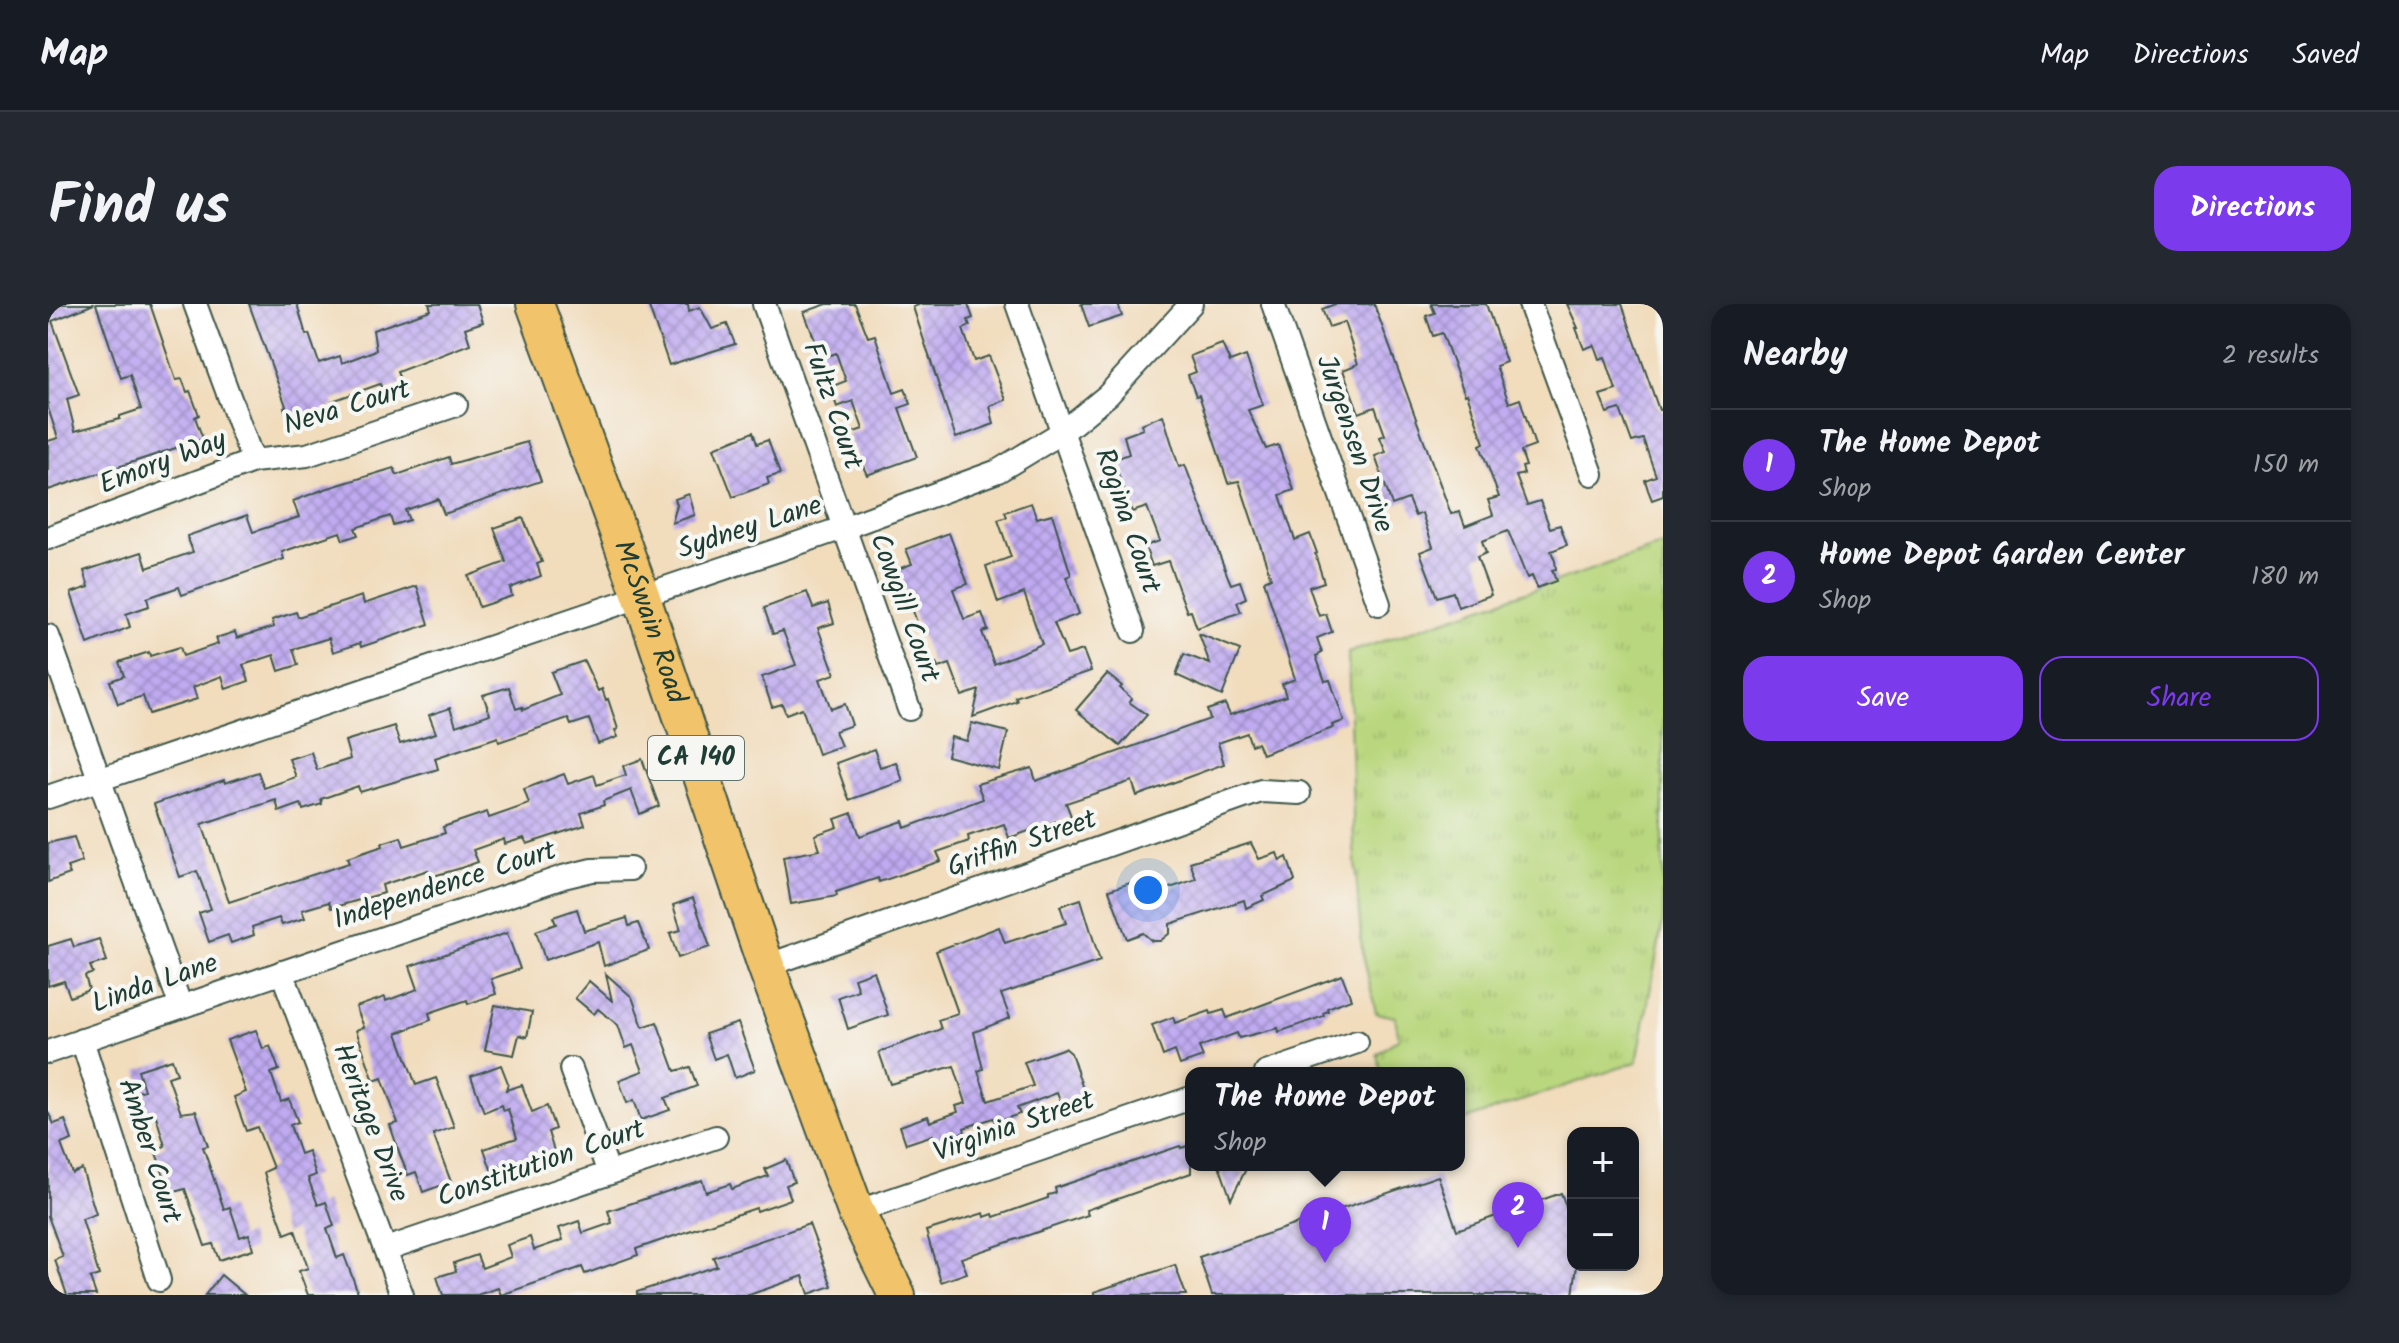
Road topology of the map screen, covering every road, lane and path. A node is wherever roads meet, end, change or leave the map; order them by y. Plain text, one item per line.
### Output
1 (195, 304) edge
2 (535, 304) edge
3 (764, 304) edge
4 (1017, 304) edge
5 (1191, 304) edge
6 (1273, 304) edge
7 (1530, 304) edge
8 (456, 405) dead end
9 (1064, 431) junction
10 (253, 461) junction
11 (1592, 474) dead end
12 (843, 528) junction
13 (48, 538) edge
14 (641, 595) junction
15 (1379, 604) dead end
16 (1133, 631) dead end
17 (48, 636) edge
18 (909, 709) dead end
19 (99, 780) junction
20 (1299, 793) dead end
21 (48, 797) edge
22 (630, 869) dead end
23 (766, 966) junction
24 (282, 972) junction
25 (181, 1007) junction
26 (82, 1040) junction
27 (1357, 1042) dead end
28 (48, 1052) edge
29 (1284, 1067) edge
30 (571, 1069) dead end
31 (1185, 1100) edge
32 (716, 1137) dead end
33 (609, 1173) junction
34 (856, 1212) junction
35 (386, 1249) junction
36 (159, 1280) dead end
37 (402, 1295) edge
38 (874, 1295) edge
39 (897, 1295) edge

1 - 10 street
2 - 14 main road, McSwain Road / CA 140
3 - 12 street, Fultz Court
4 - 9 street, Rogina Court
5 - 9 street, Sydney Lane
6 - 15 street, Jurgensen Drive
7 - 11 street
8 - 10 street, Neva Court
9 - 12 street, Sydney Lane
9 - 16 street, Rogina Court
10 - 13 street, Emory Way
12 - 14 street, Sydney Lane
12 - 18 street, Cowgill Court
14 - 19 street, Sydney Lane
14 - 23 main road, McSwain Road / CA 140
17 - 19 street
19 - 21 street, Sydney Lane
19 - 25 street
20 - 23 street, Griffin Street
22 - 24 street, Independence Court
23 - 34 main road, McSwain Road / CA 140
24 - 25 street, Linda Lane
24 - 35 street, Heritage Drive
25 - 26 street, Linda Lane
26 - 28 street, Linda Lane
26 - 36 street, Amber Court
27 - 29 street
30 - 33 street
31 - 34 street, Virginia Street
32 - 33 street, Constitution Court
33 - 35 street, Constitution Court
34 - 38 main road, McSwain Road / CA 140
34 - 39 main road, McSwain Road / CA 140
35 - 37 street, Heritage Drive

